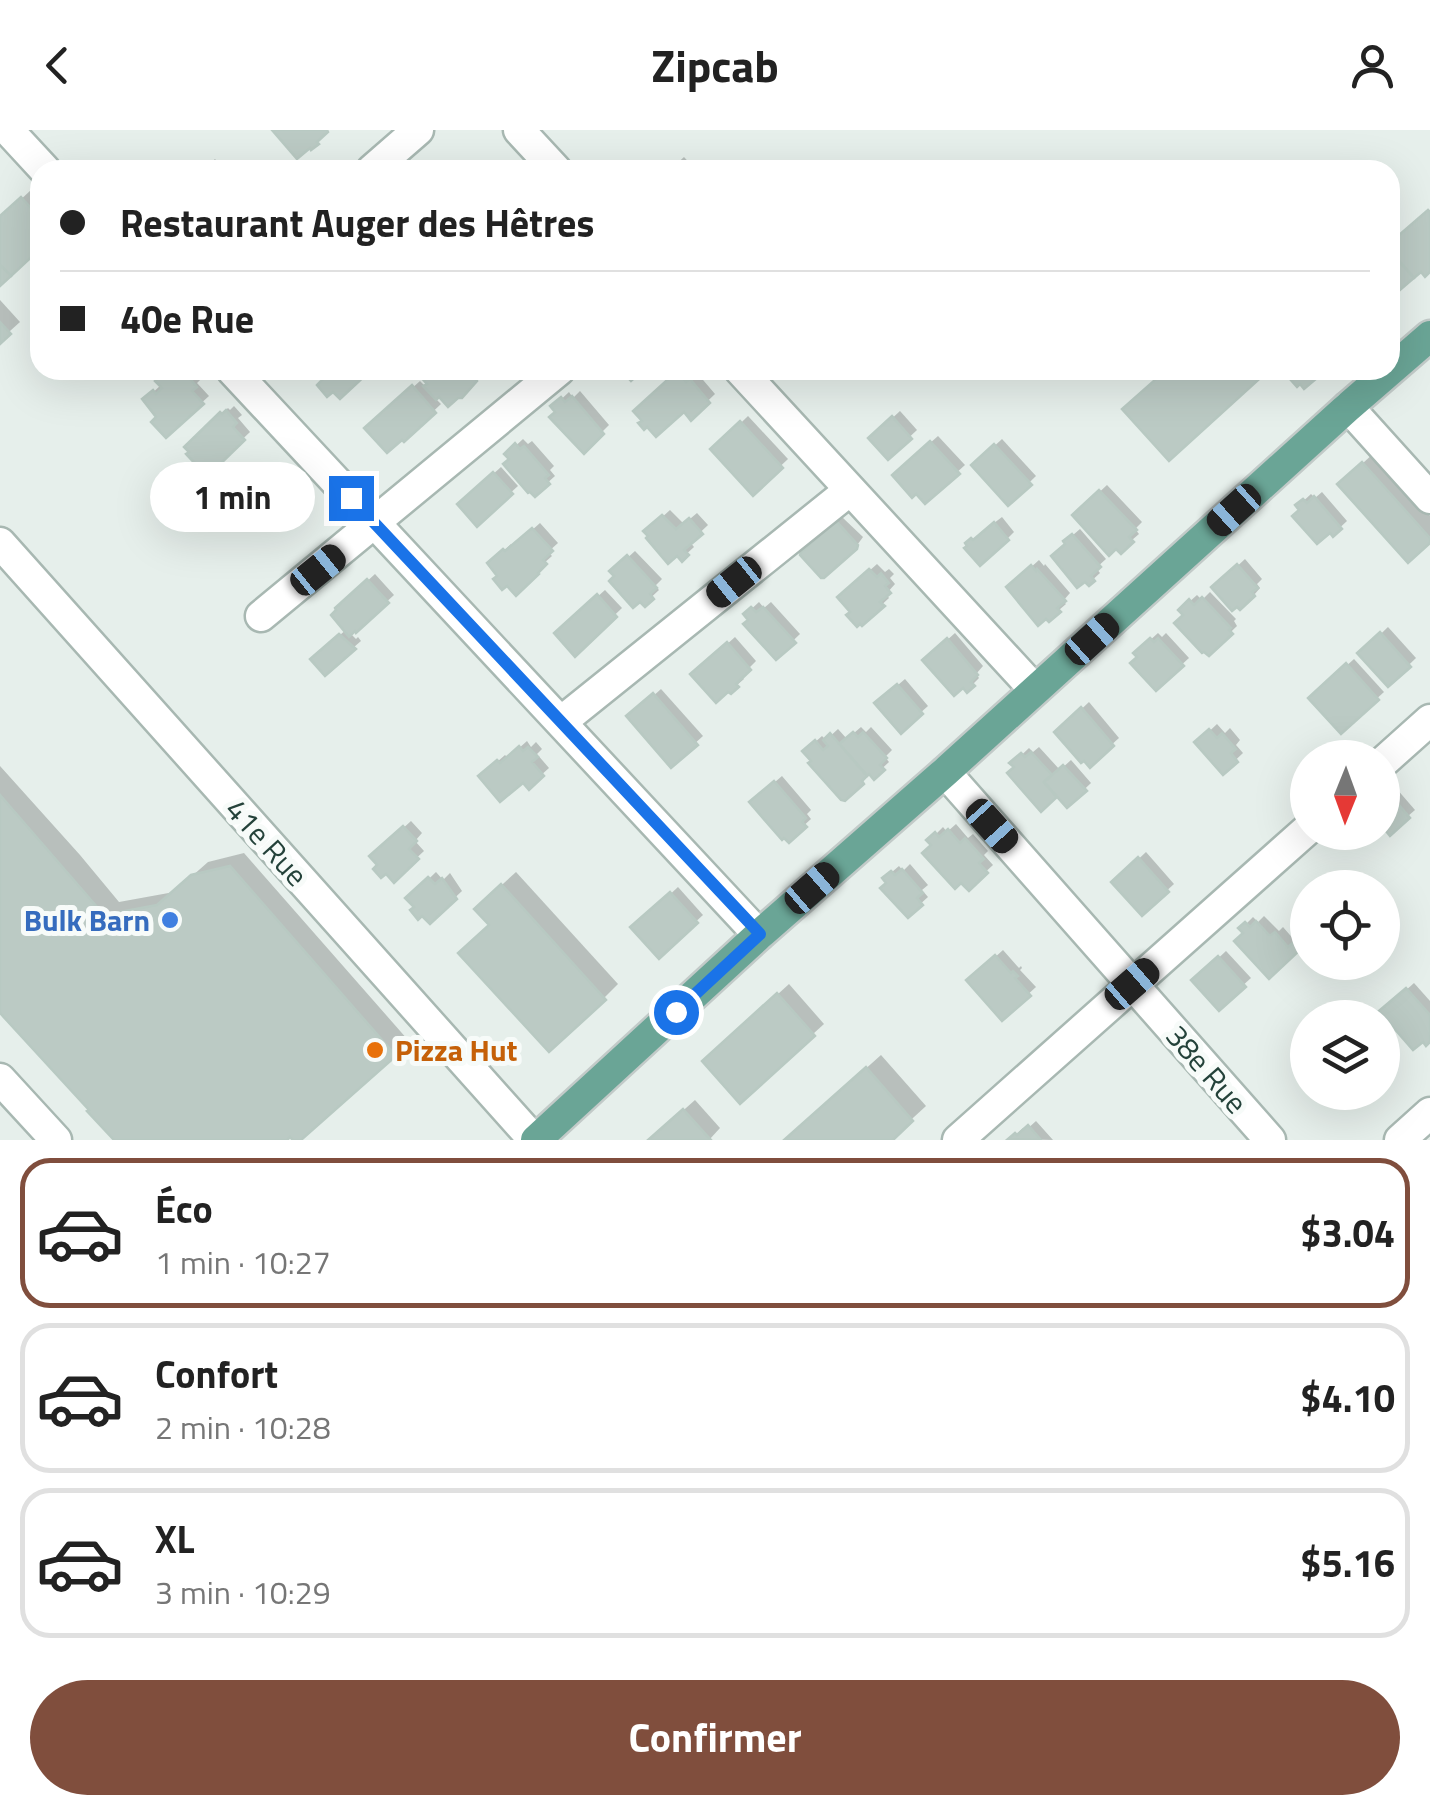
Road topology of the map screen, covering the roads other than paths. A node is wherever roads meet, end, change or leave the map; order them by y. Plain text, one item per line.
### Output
1 (8, 130) edge
2 (418, 130) edge
3 (519, 130) edge
4 (36, 160) edge
5 (384, 160) edge
6 (547, 160) edge
7 (1430, 336) edge
8 (1400, 362) edge
9 (241, 380) edge
10 (547, 380) edge
11 (749, 380) edge
12 (1379, 380) edge
13 (1348, 407) junction
14 (850, 490) junction
15 (1430, 498) edge
16 (375, 524) junction
17 (0, 543) edge
18 (261, 616) dead end
19 (1035, 690) junction
20 (1430, 720) edge
21 (560, 722) junction
22 (1400, 746) edge
23 (945, 772) junction
24 (1290, 845) edge
25 (760, 934) junction
26 (1132, 984) junction
27 (0, 1079) edge
28 (1430, 1114) edge
29 (56, 1140) edge
30 (535, 1140) edge
31 (958, 1140) edge
32 (1270, 1140) edge
33 (1400, 1140) edge

1 - 4 street
2 - 5 street
3 - 6 street
7 - 8 main road
9 - 16 street
10 - 16 street
11 - 14 street
12 - 13 main road
13 - 15 street
13 - 19 main road
14 - 19 street
14 - 21 street
16 - 18 street
16 - 21 street
17 - 30 street, 41e Rue
19 - 23 main road
20 - 22 street
21 - 25 street
23 - 25 main road
23 - 26 street, 38e Rue
24 - 26 street
25 - 30 main road
26 - 31 street
26 - 32 street, 38e Rue
27 - 29 street
28 - 33 street

